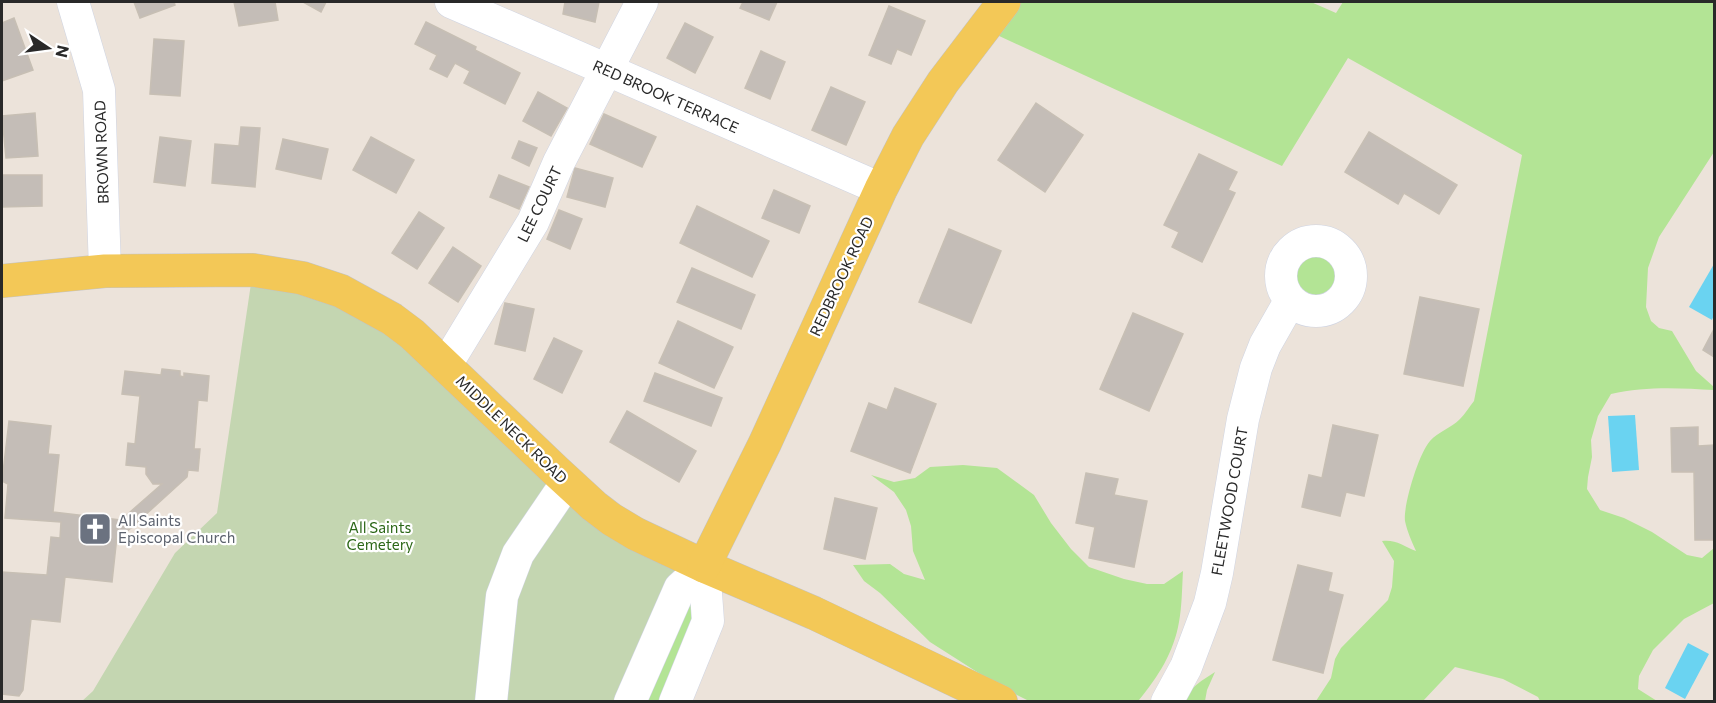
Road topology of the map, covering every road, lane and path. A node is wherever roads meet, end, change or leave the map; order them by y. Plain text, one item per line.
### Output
1 (73, 2) edge
2 (451, 2) edge
3 (642, 2) edge
4 (1005, 2) edge
5 (606, 70) junction
6 (881, 189) junction
7 (105, 271) junction
8 (2, 281) edge
9 (1290, 301) dead end
10 (446, 365) junction
11 (567, 482) junction
12 (704, 566) junction
13 (491, 702) edge
14 (630, 702) edge
15 (675, 702) edge
16 (1001, 702) edge
17 (1167, 702) edge

1 - 7 street, BROWN ROAD
2 - 5 street, RED BROOK TERRACE
3 - 5 street, LEE COURT
4 - 6 main road, REDBROOK ROAD
5 - 6 street, RED BROOK TERRACE
5 - 10 street, LEE COURT
6 - 12 main road, REDBROOK ROAD
7 - 8 main road, MIDDLE NECK ROAD
7 - 10 main road, MIDDLE NECK ROAD
9 - 17 street, FLEETWOOD COURT
10 - 11 main road, MIDDLE NECK ROAD
11 - 12 main road, MIDDLE NECK ROAD
11 - 13 street
12 - 14 street
12 - 15 street
12 - 16 main road, MIDDLE NECK ROAD

